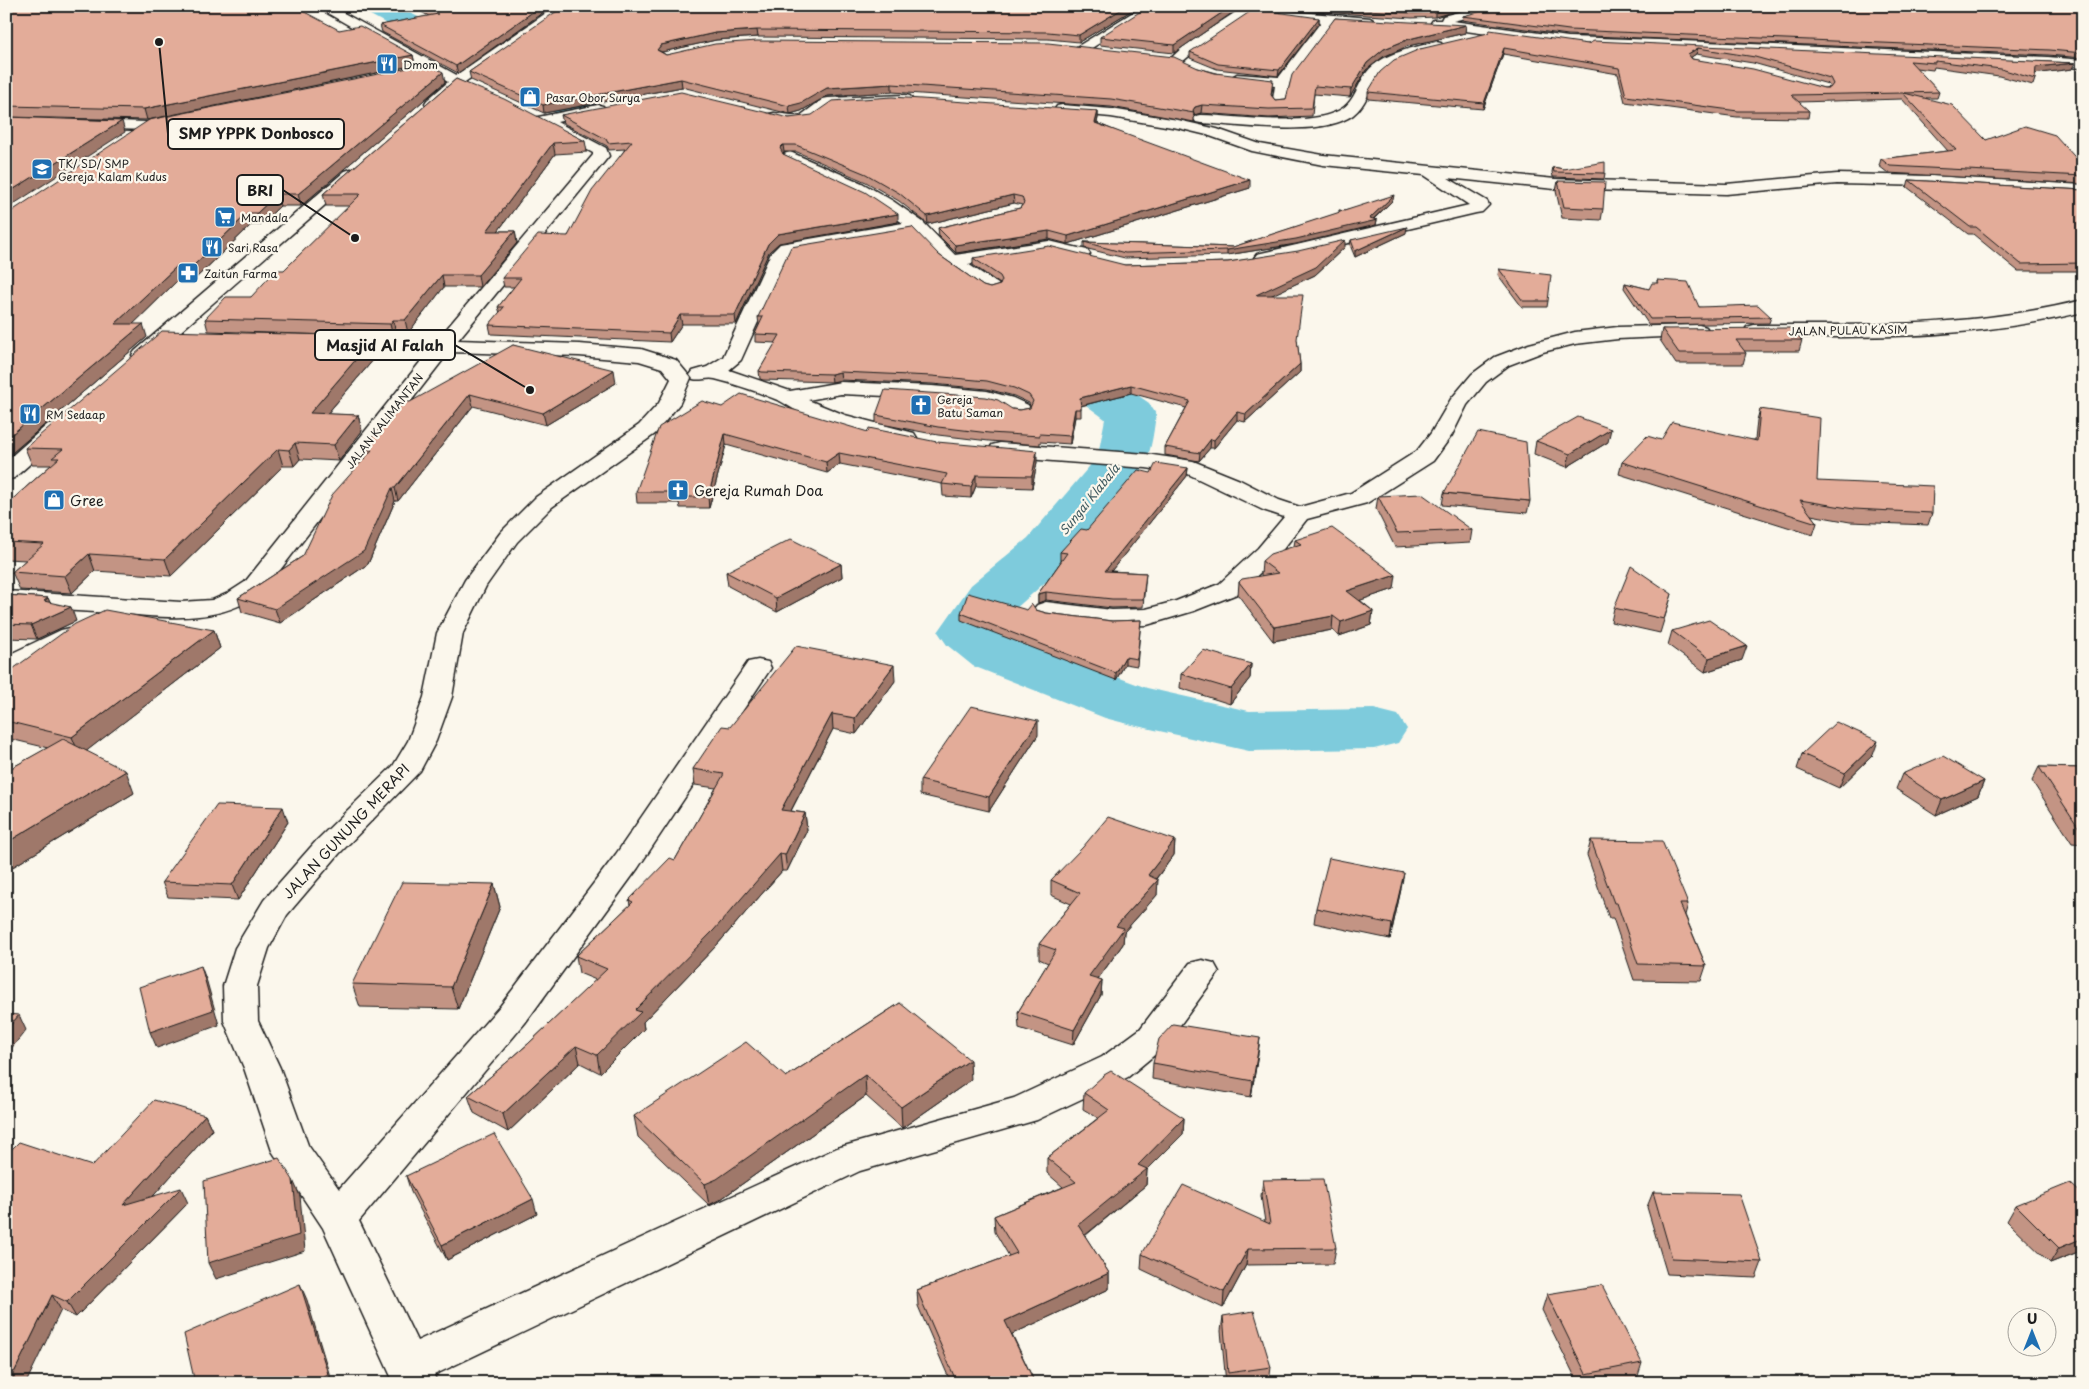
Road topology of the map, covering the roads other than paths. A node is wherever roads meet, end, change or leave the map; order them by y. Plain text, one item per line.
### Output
1 (321, 6) edge
2 (572, 6) edge
3 (1152, 6) edge
4 (1235, 6) edge
5 (1498, 6) edge
6 (1250, 9) junction
7 (1330, 19) junction
8 (1383, 23) edge
9 (1420, 23) edge
10 (1437, 23) junction
11 (1492, 30) junction
12 (1570, 41) junction
13 (1065, 47) edge
14 (1082, 48) junction
15 (1101, 51) edge
16 (1685, 58) edge
17 (1176, 61) edge
18 (2083, 64) edge
19 (430, 68) junction
20 (411, 72) edge
21 (1227, 77) edge
22 (1283, 82) junction
23 (465, 84) junction
24 (921, 100) edge
25 (1279, 103) edge
26 (606, 107) edge
27 (1043, 108) edge
28 (528, 112) edge
29 (420, 113) edge
30 (761, 114) edge
31 (186, 118) edge
32 (543, 120) junction
33 (72, 124) edge
34 (1178, 124) junction
35 (147, 126) junction
36 (122, 142) edge
37 (790, 157) edge
38 (361, 165) edge
39 (1427, 171) junction
40 (2083, 190) edge
41 (942, 228) edge
42 (920, 229) junction
43 (1101, 260) edge
44 (1246, 260) edge
45 (952, 261) junction
46 (991, 288) edge
47 (2083, 306) edge
48 (162, 338) junction
49 (200, 339) edge
50 (316, 342) edge
51 (443, 346) junction
52 (132, 364) edge
53 (714, 372) junction
54 (681, 378) junction
55 (789, 397) junction
56 (1020, 410) edge
57 (67, 420) edge
58 (928, 442) edge
59 (981, 449) edge
60 (7, 471) edge
61 (1299, 514) junction
62 (6, 599) edge
63 (131, 607) junction
64 (1046, 610) dead end
65 (6, 666) edge
66 (758, 668) dead end
67 (1202, 972) dead end
68 (338, 1218) junction
69 (412, 1374) edge

1 - 19 street
2 - 23 street
3 - 14 street
4 - 6 street
5 - 10 street
6 - 7 street
6 - 17 street
7 - 8 street
7 - 22 street
9 - 10 street
10 - 11 street
11 - 12 street
11 - 34 street
12 - 16 street
12 - 18 street
13 - 14 street
14 - 15 street
19 - 20 street
19 - 23 street
21 - 22 street
22 - 25 street
23 - 29 street
24 - 30 street
26 - 32 street
27 - 34 street
28 - 32 street, JALAN KALIMANTAN
31 - 35 street
32 - 51 street, JALAN KALIMANTAN
33 - 35 street
34 - 39 street
35 - 36 street
37 - 42 street
38 - 48 street
39 - 40 street
39 - 44 street
41 - 42 street
42 - 45 street
42 - 53 street
43 - 45 street
45 - 46 street
47 - 61 street, JALAN PULAU KASIM
48 - 49 street
48 - 52 street
50 - 51 street
51 - 54 street
51 - 63 street, JALAN KALIMANTAN
53 - 54 street
53 - 55 street
54 - 68 street, JALAN GUNUNG MERAPI
55 - 56 street
55 - 58 street
57 - 60 street
59 - 61 street
61 - 64 street
62 - 63 street
63 - 65 street, JALAN KALIMANTAN
66 - 68 street
67 - 69 street
68 - 69 street, JALAN GUNUNG MERAPI

